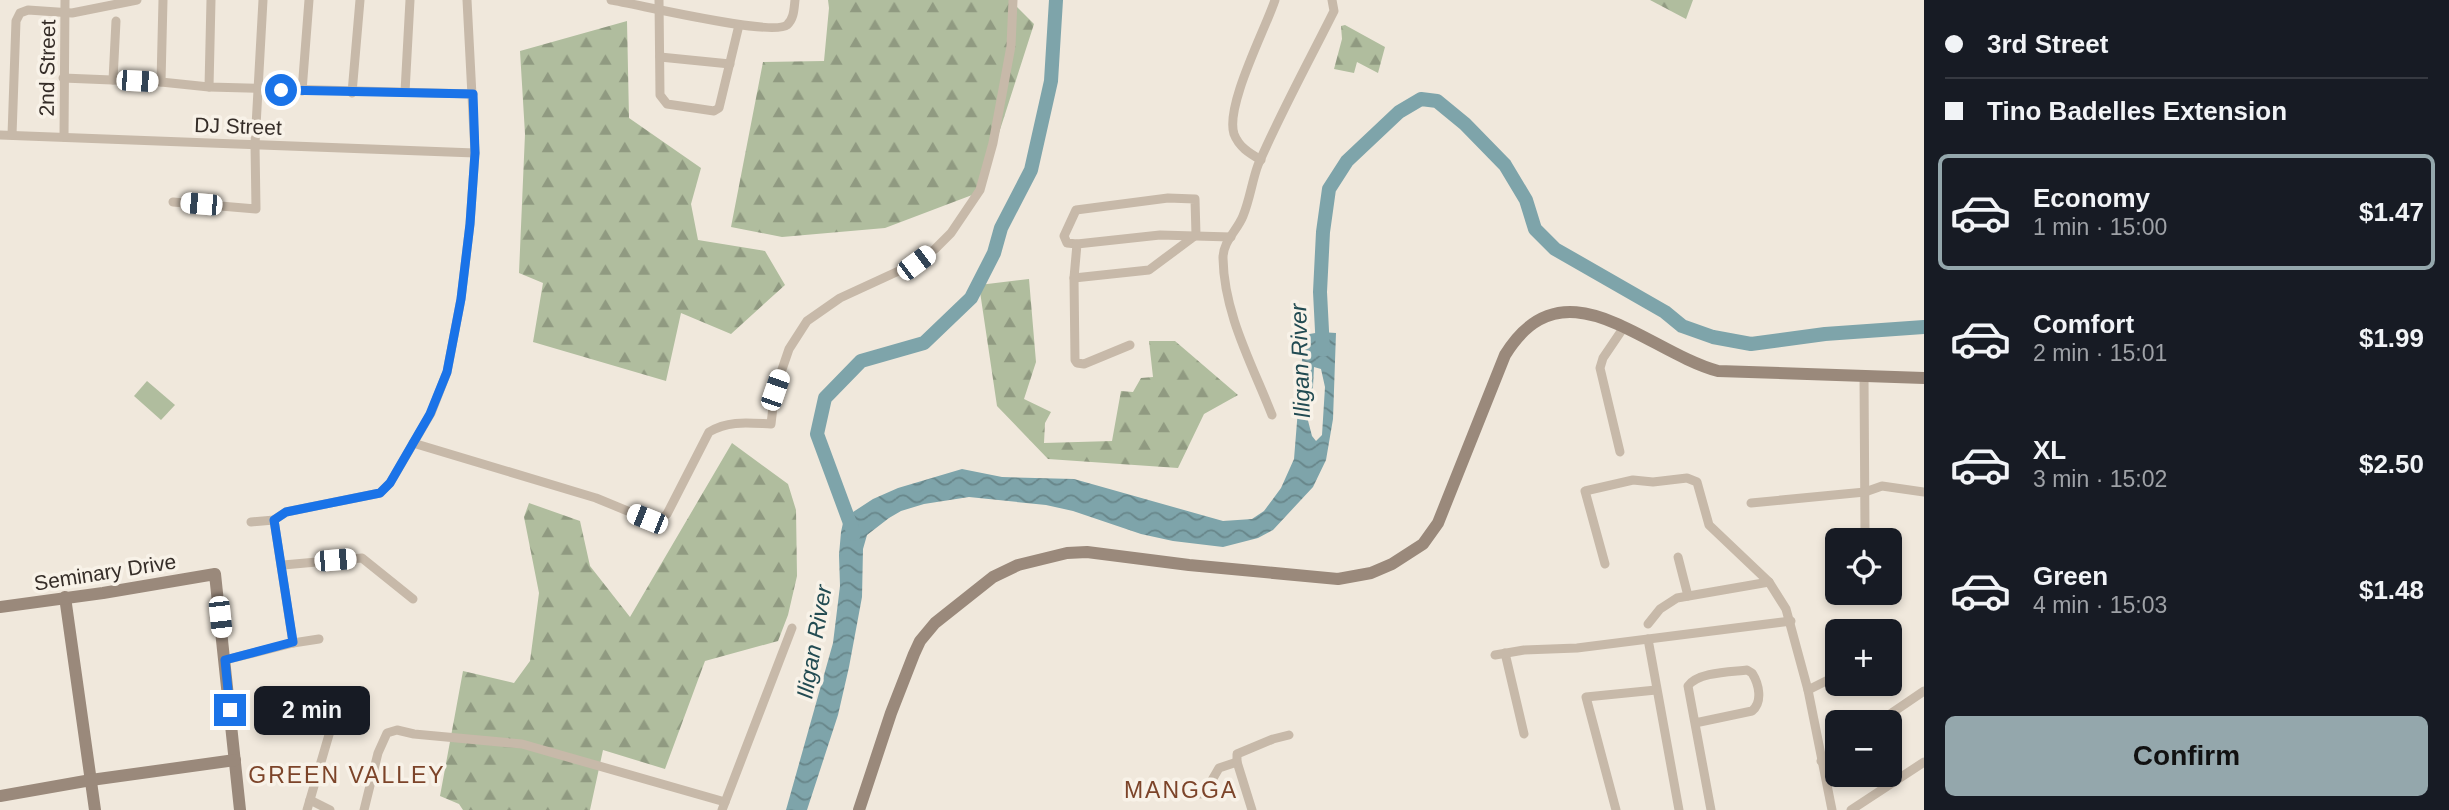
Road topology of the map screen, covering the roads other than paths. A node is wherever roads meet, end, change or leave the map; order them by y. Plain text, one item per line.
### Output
1 (65, 0) edge
2 (137, 0) edge
3 (163, 0) edge
4 (211, 0) edge
5 (263, 0) edge
6 (309, 0) edge
7 (360, 0) edge
8 (410, 0) edge
9 (467, 0) edge
10 (611, 0) edge
11 (795, 0) edge
12 (1013, 0) edge
13 (1275, 0) edge
14 (1332, 0) edge
15 (659, 4) edge
16 (65, 13) junction
17 (116, 21) dead end
18 (739, 25) junction
19 (660, 57) junction
20 (730, 64) junction
21 (63, 78) junction
22 (113, 80) junction
23 (161, 82) junction
24 (209, 87) junction
25 (259, 89) junction
26 (302, 91) junction
27 (405, 92) junction
28 (352, 93) junction
29 (473, 94) junction
30 (0, 135) edge
31 (12, 135) junction
32 (64, 137) junction
33 (255, 144) junction
34 (475, 153) junction
35 (1261, 160) junction
36 (173, 202) dead end
37 (1196, 235) junction
38 (1231, 237) junction
39 (1077, 244) junction
40 (1074, 278) junction
41 (1624, 327) junction
42 (1130, 345) dead end
43 (1864, 374) junction
44 (1924, 378) edge
45 (1272, 415) dead end
46 (413, 443) junction
47 (1620, 452) dead end
48 (1864, 492) junction
49 (1924, 492) edge
50 (1751, 503) dead end
51 (274, 520) junction
52 (251, 522) dead end
53 (1865, 528) edge
54 (1678, 557) dead end
55 (1605, 564) dead end
56 (282, 565) junction
57 (1769, 582) junction
58 (1688, 596) junction
59 (65, 597) junction
60 (413, 599) dead end
61 (0, 607) edge
62 (1791, 621) junction
63 (1648, 624) dead end
64 (792, 628) dead end
65 (318, 639) dead end
66 (1648, 639) junction
67 (293, 642) junction
68 (1505, 653) junction
69 (1495, 655) dead end
70 (225, 660) junction
71 (1825, 682) edge
72 (1656, 690) junction
73 (1808, 690) junction
74 (1924, 691) edge
75 (340, 697) dead end
76 (1896, 710) edge
77 (1695, 723) junction
78 (1524, 734) dead end
79 (1289, 735) dead end
80 (1825, 758) edge
81 (235, 760) junction
82 (1821, 761) junction
83 (1237, 762) junction
84 (1924, 762) edge
85 (91, 780) junction
86 (1201, 794) dead end
87 (0, 796) edge
88 (310, 800) junction
89 (723, 806) edge
90 (95, 810) edge
91 (240, 810) edge
92 (307, 810) edge
93 (330, 810) edge
94 (364, 810) edge
95 (859, 810) edge
96 (1252, 810) edge
97 (1616, 810) edge
98 (1679, 810) edge
99 (1711, 810) edge
100 (1832, 810) edge
101 (1852, 810) edge

1 - 16 street, 2nd Street
2 - 16 street
3 - 23 street
4 - 24 street
5 - 25 street
6 - 26 street
7 - 28 street
8 - 27 street
9 - 29 street
10 - 15 street
11 - 18 street
12 - 46 street
13 - 35 street
14 - 35 street
15 - 18 street
15 - 19 street
16 - 21 street, 2nd Street
16 - 31 street
17 - 22 street
18 - 20 street
19 - 20 street
19 - 20 street
21 - 22 street
21 - 32 street, 2nd Street
22 - 23 street
23 - 24 street
24 - 25 street
25 - 26 street
25 - 33 street
26 - 28 street
27 - 28 street
27 - 29 street
29 - 34 street
30 - 31 street, DJ Street
31 - 32 street, DJ Street
32 - 33 street, DJ Street
33 - 34 street, DJ Street
33 - 36 street
34 - 46 street
35 - 38 street
37 - 38 street
37 - 39 street
37 - 39 street
37 - 40 street
38 - 45 street
39 - 40 street
40 - 42 street
41 - 43 street
41 - 47 street
41 - 95 street
43 - 44 street
43 - 48 street
46 - 51 street
48 - 49 street
48 - 50 street
48 - 53 street
51 - 52 street
51 - 56 street
54 - 58 street
55 - 57 street
56 - 60 street
56 - 67 street
57 - 58 street
57 - 62 street
58 - 63 street
59 - 61 street, Seminary Drive
59 - 70 street, Seminary Drive
59 - 85 street
62 - 66 street
62 - 73 street
64 - 89 street
65 - 67 street
66 - 68 street
66 - 72 street
67 - 70 street
68 - 69 street
68 - 78 street
70 - 81 street
71 - 73 street
72 - 97 street
72 - 98 street
73 - 82 street
74 - 76 street
75 - 88 street
77 - 77 street
77 - 99 street
79 - 83 street
80 - 82 street
81 - 85 street
81 - 91 street
82 - 100 street
83 - 86 street
83 - 96 street
84 - 101 street
85 - 87 street
85 - 90 street
88 - 92 street
88 - 93 street
89 - 94 street

